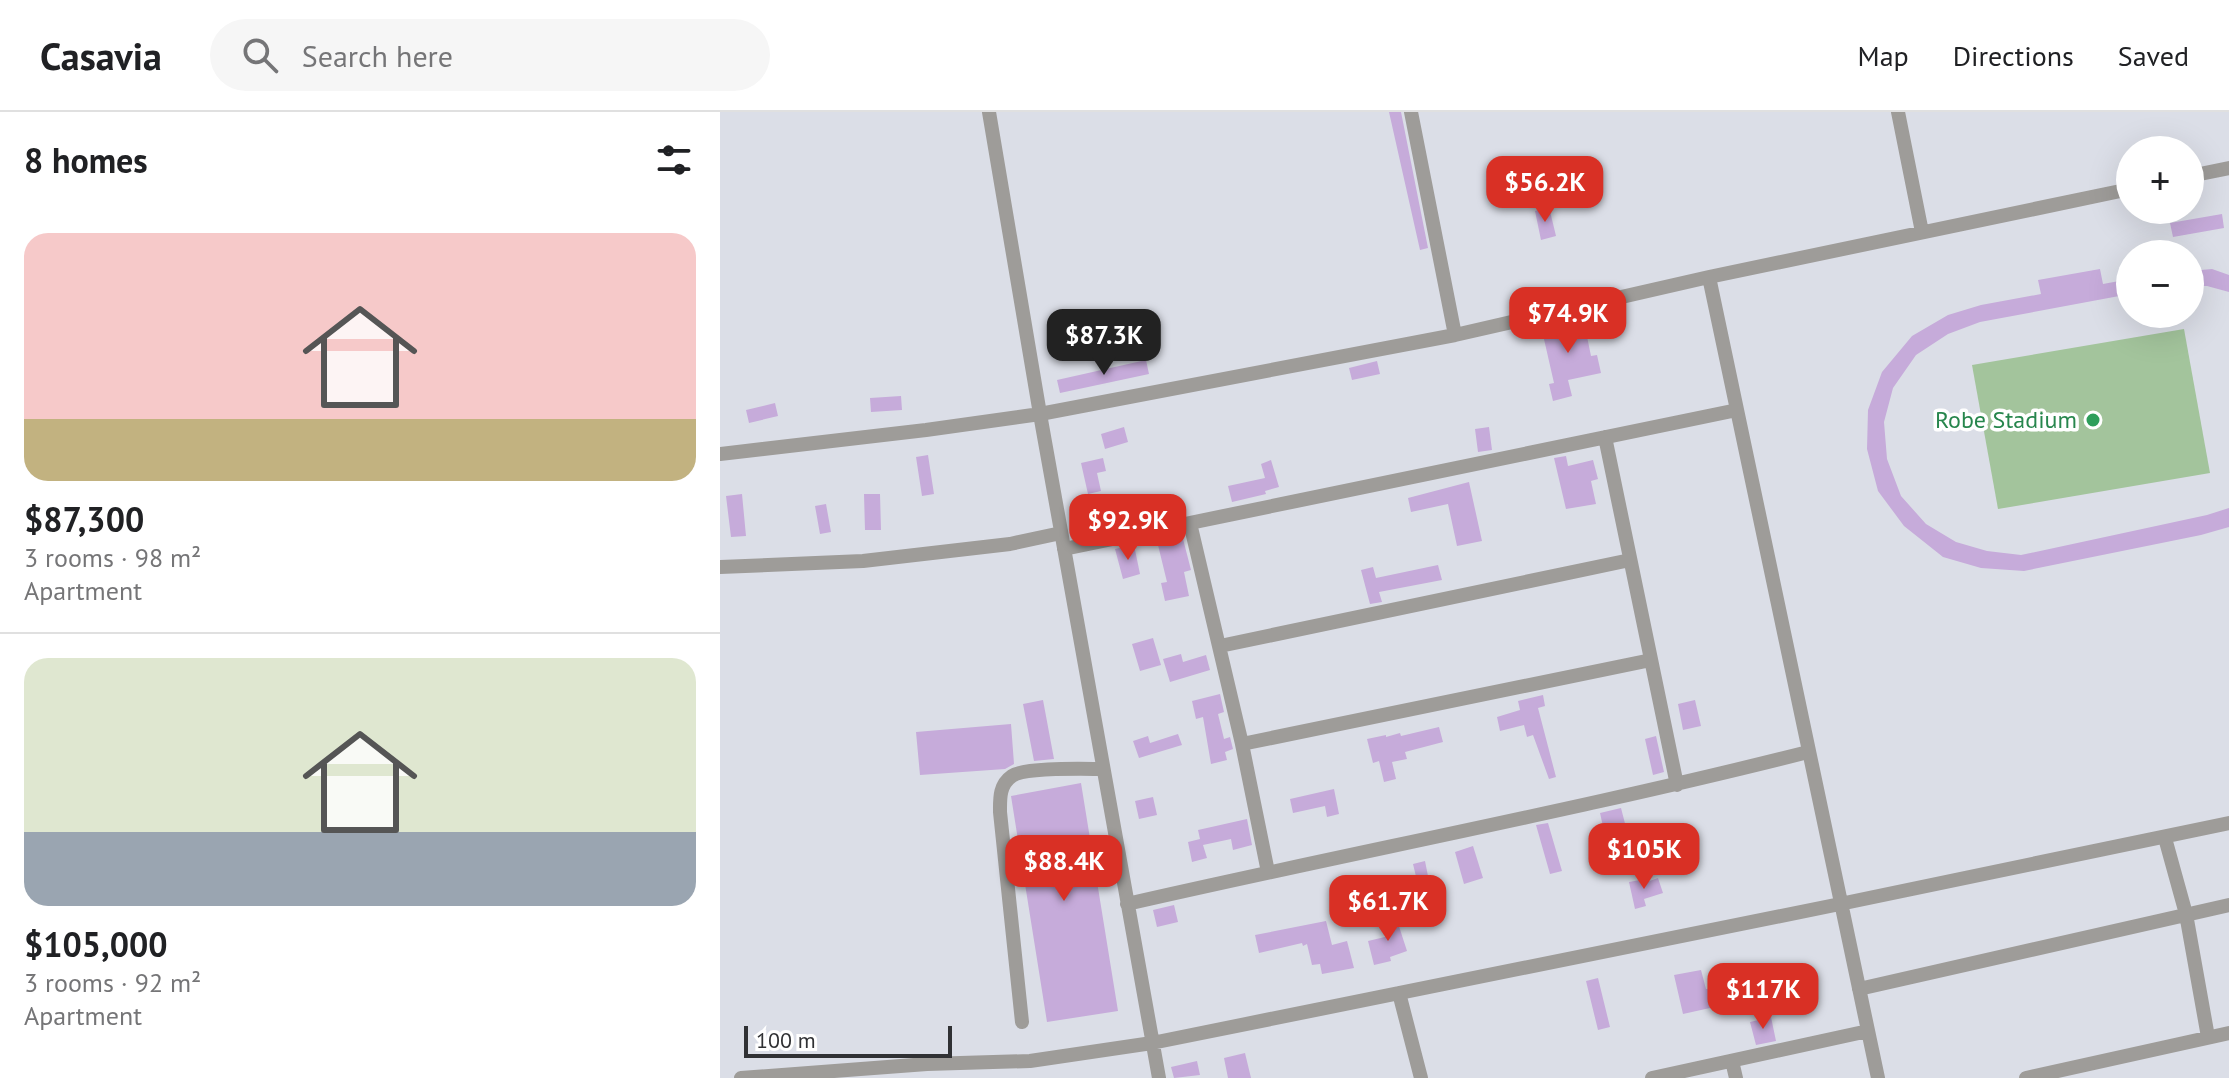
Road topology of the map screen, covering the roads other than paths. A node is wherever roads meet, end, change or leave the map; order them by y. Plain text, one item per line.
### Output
1 (989, 112) edge
2 (1411, 112) edge
3 (1898, 112) edge
4 (2229, 168) edge
5 (2204, 173) edge
6 (2116, 192) edge
7 (1922, 232) junction
8 (1709, 277) junction
9 (1455, 335) junction
10 (1737, 410) junction
11 (1040, 414) junction
12 (1605, 437) junction
13 (720, 454) edge
14 (1190, 523) junction
15 (1061, 533) junction
16 (1064, 549) junction
17 (1630, 560) junction
18 (720, 567) edge
19 (1220, 646) junction
20 (1651, 660) junction
21 (1242, 744) junction
22 (1808, 752) junction
23 (1103, 769) junction
24 (1677, 785) junction
25 (2229, 823) edge
26 (2165, 838) junction
27 (1268, 872) junction
28 (1127, 904) junction
29 (1840, 904) junction
30 (2229, 905) edge
31 (2186, 914) junction
32 (1859, 989) junction
33 (1399, 993) junction
34 (1022, 1022) dead end
35 (1868, 1031) junction
36 (2229, 1033) edge
37 (2208, 1037) junction
38 (1152, 1043) junction
39 (1732, 1061) junction
40 (926, 1071) edge
41 (741, 1078) edge
42 (1159, 1078) edge
43 (1421, 1078) edge
44 (1652, 1078) edge
45 (1736, 1078) edge
46 (1878, 1078) edge
47 (2026, 1078) edge

1 - 11 street
2 - 9 street
3 - 7 street
4 - 5 street
6 - 7 street
7 - 8 street
8 - 9 street
8 - 10 street
9 - 11 street
10 - 12 street
10 - 22 street
11 - 13 street
11 - 15 street
12 - 14 street
12 - 17 street
14 - 16 street
14 - 19 street
15 - 16 street
15 - 18 street
16 - 23 street
17 - 19 street
17 - 20 street
19 - 21 street
20 - 21 street
20 - 24 street
21 - 27 street
22 - 24 street
22 - 29 street
23 - 28 street
23 - 34 street
24 - 27 street
25 - 26 street
26 - 29 street
26 - 31 street
27 - 28 street
28 - 38 street
29 - 32 street
29 - 33 street
30 - 31 street
31 - 32 street
31 - 37 street
32 - 35 street
33 - 38 street
33 - 43 street
35 - 39 street
35 - 46 street
36 - 37 street
37 - 47 street
38 - 40 street
38 - 42 street
39 - 44 street
39 - 45 street
40 - 41 street

